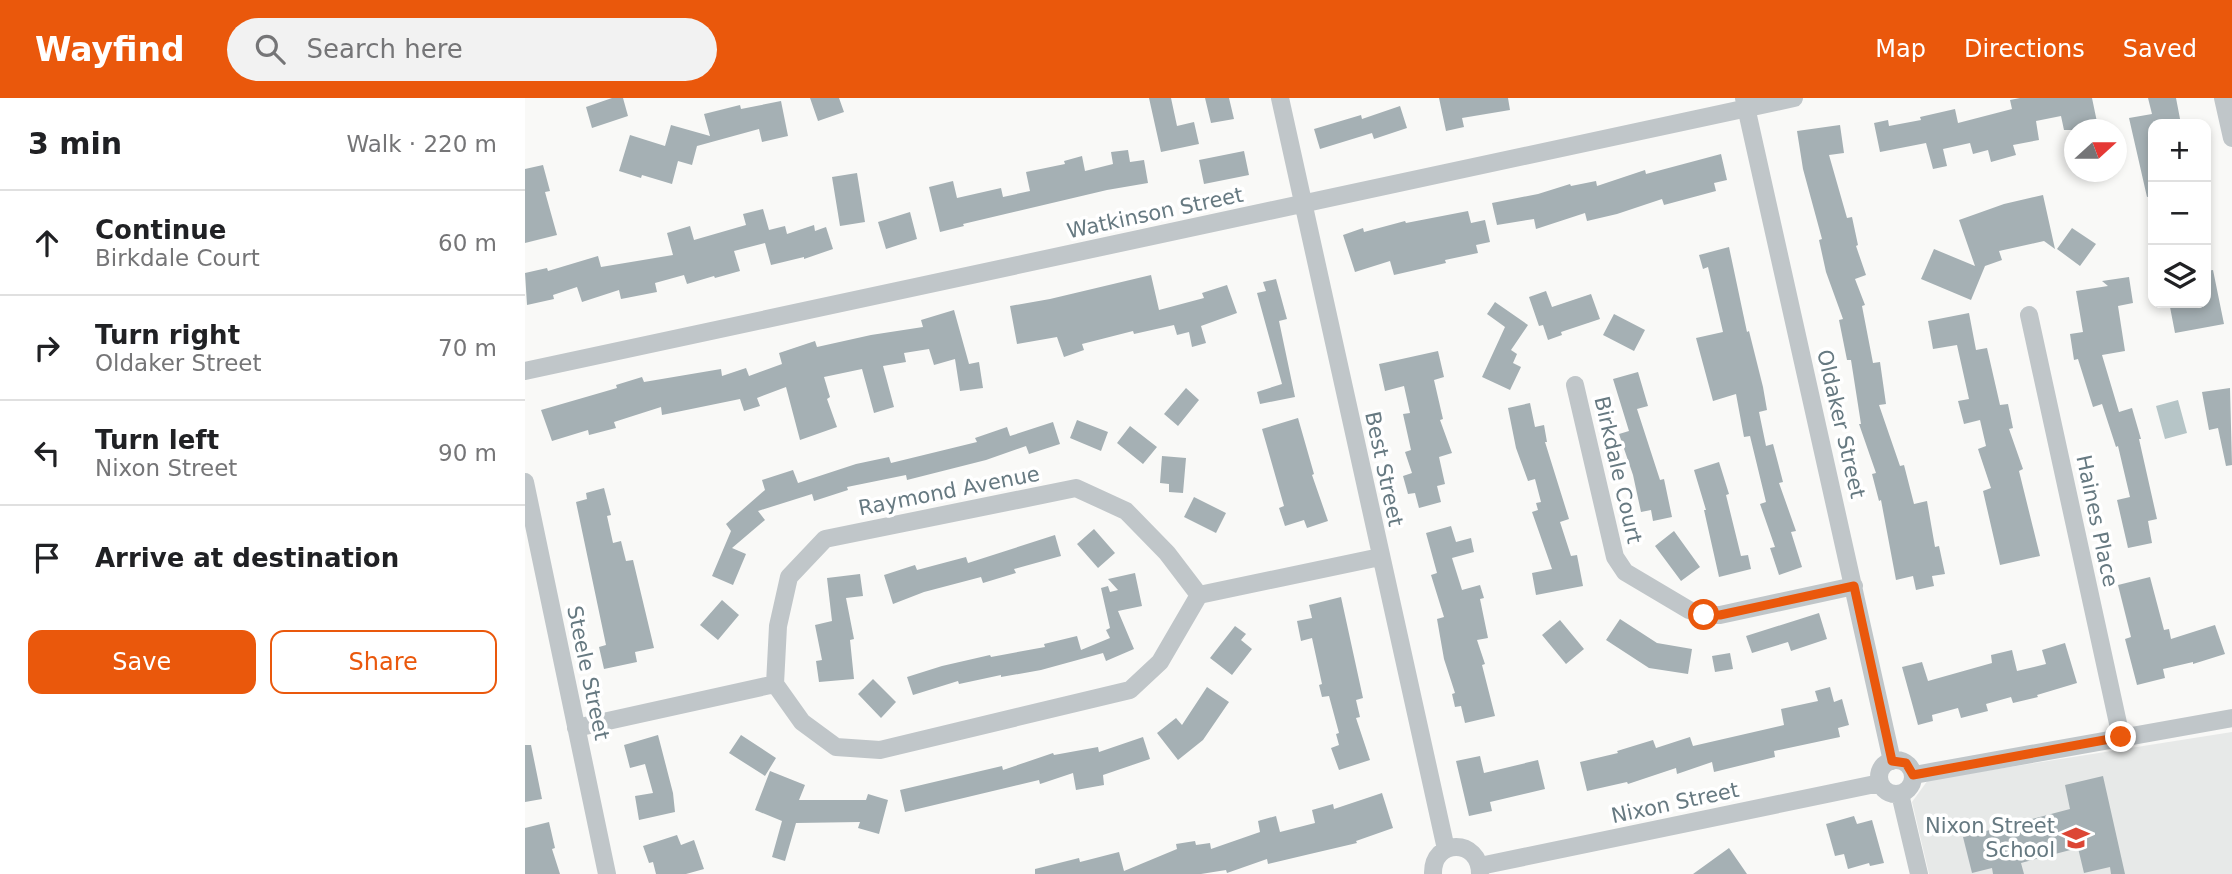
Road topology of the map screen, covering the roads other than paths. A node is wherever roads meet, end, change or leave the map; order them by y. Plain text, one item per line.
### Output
1 (1280, 98) edge
2 (1794, 98) edge
3 (2223, 98) edge
4 (1745, 103) edge
5 (2232, 138) edge
6 (1304, 205) junction
7 (2029, 314) dead end
8 (525, 371) edge
9 (1575, 385) dead end
10 (525, 482) edge
11 (1380, 557) junction
12 (1854, 586) junction
13 (1199, 595) junction
14 (775, 684) junction
15 (2232, 718) edge
16 (576, 728) junction
17 (2121, 737) junction
18 (1892, 761) junction
19 (1913, 775) junction
20 (1880, 783) junction
21 (1901, 794) junction
22 (1447, 849) junction
23 (1480, 870) edge
24 (607, 874) edge
25 (1433, 874) edge
26 (1919, 874) edge

1 - 6 street, Best Street
2 - 4 street, Watkinson Street
3 - 5 street
4 - 6 street, Watkinson Street
4 - 12 street, Oldaker Street
6 - 8 street, Watkinson Street
6 - 11 street, Best Street
7 - 17 street, Haines Place
9 - 12 street, Birkdale Court
10 - 16 street, Steele Street
11 - 13 street
11 - 22 street, Best Street
12 - 18 street, Oldaker Street
13 - 14 street
13 - 14 street, Raymond Avenue
14 - 16 street
15 - 17 street
16 - 24 street, Steele Street
17 - 19 street
18 - 19 street
18 - 20 street
19 - 21 street
20 - 21 street
20 - 23 street, Nixon Street
21 - 26 street
22 - 23 street
22 - 25 street

